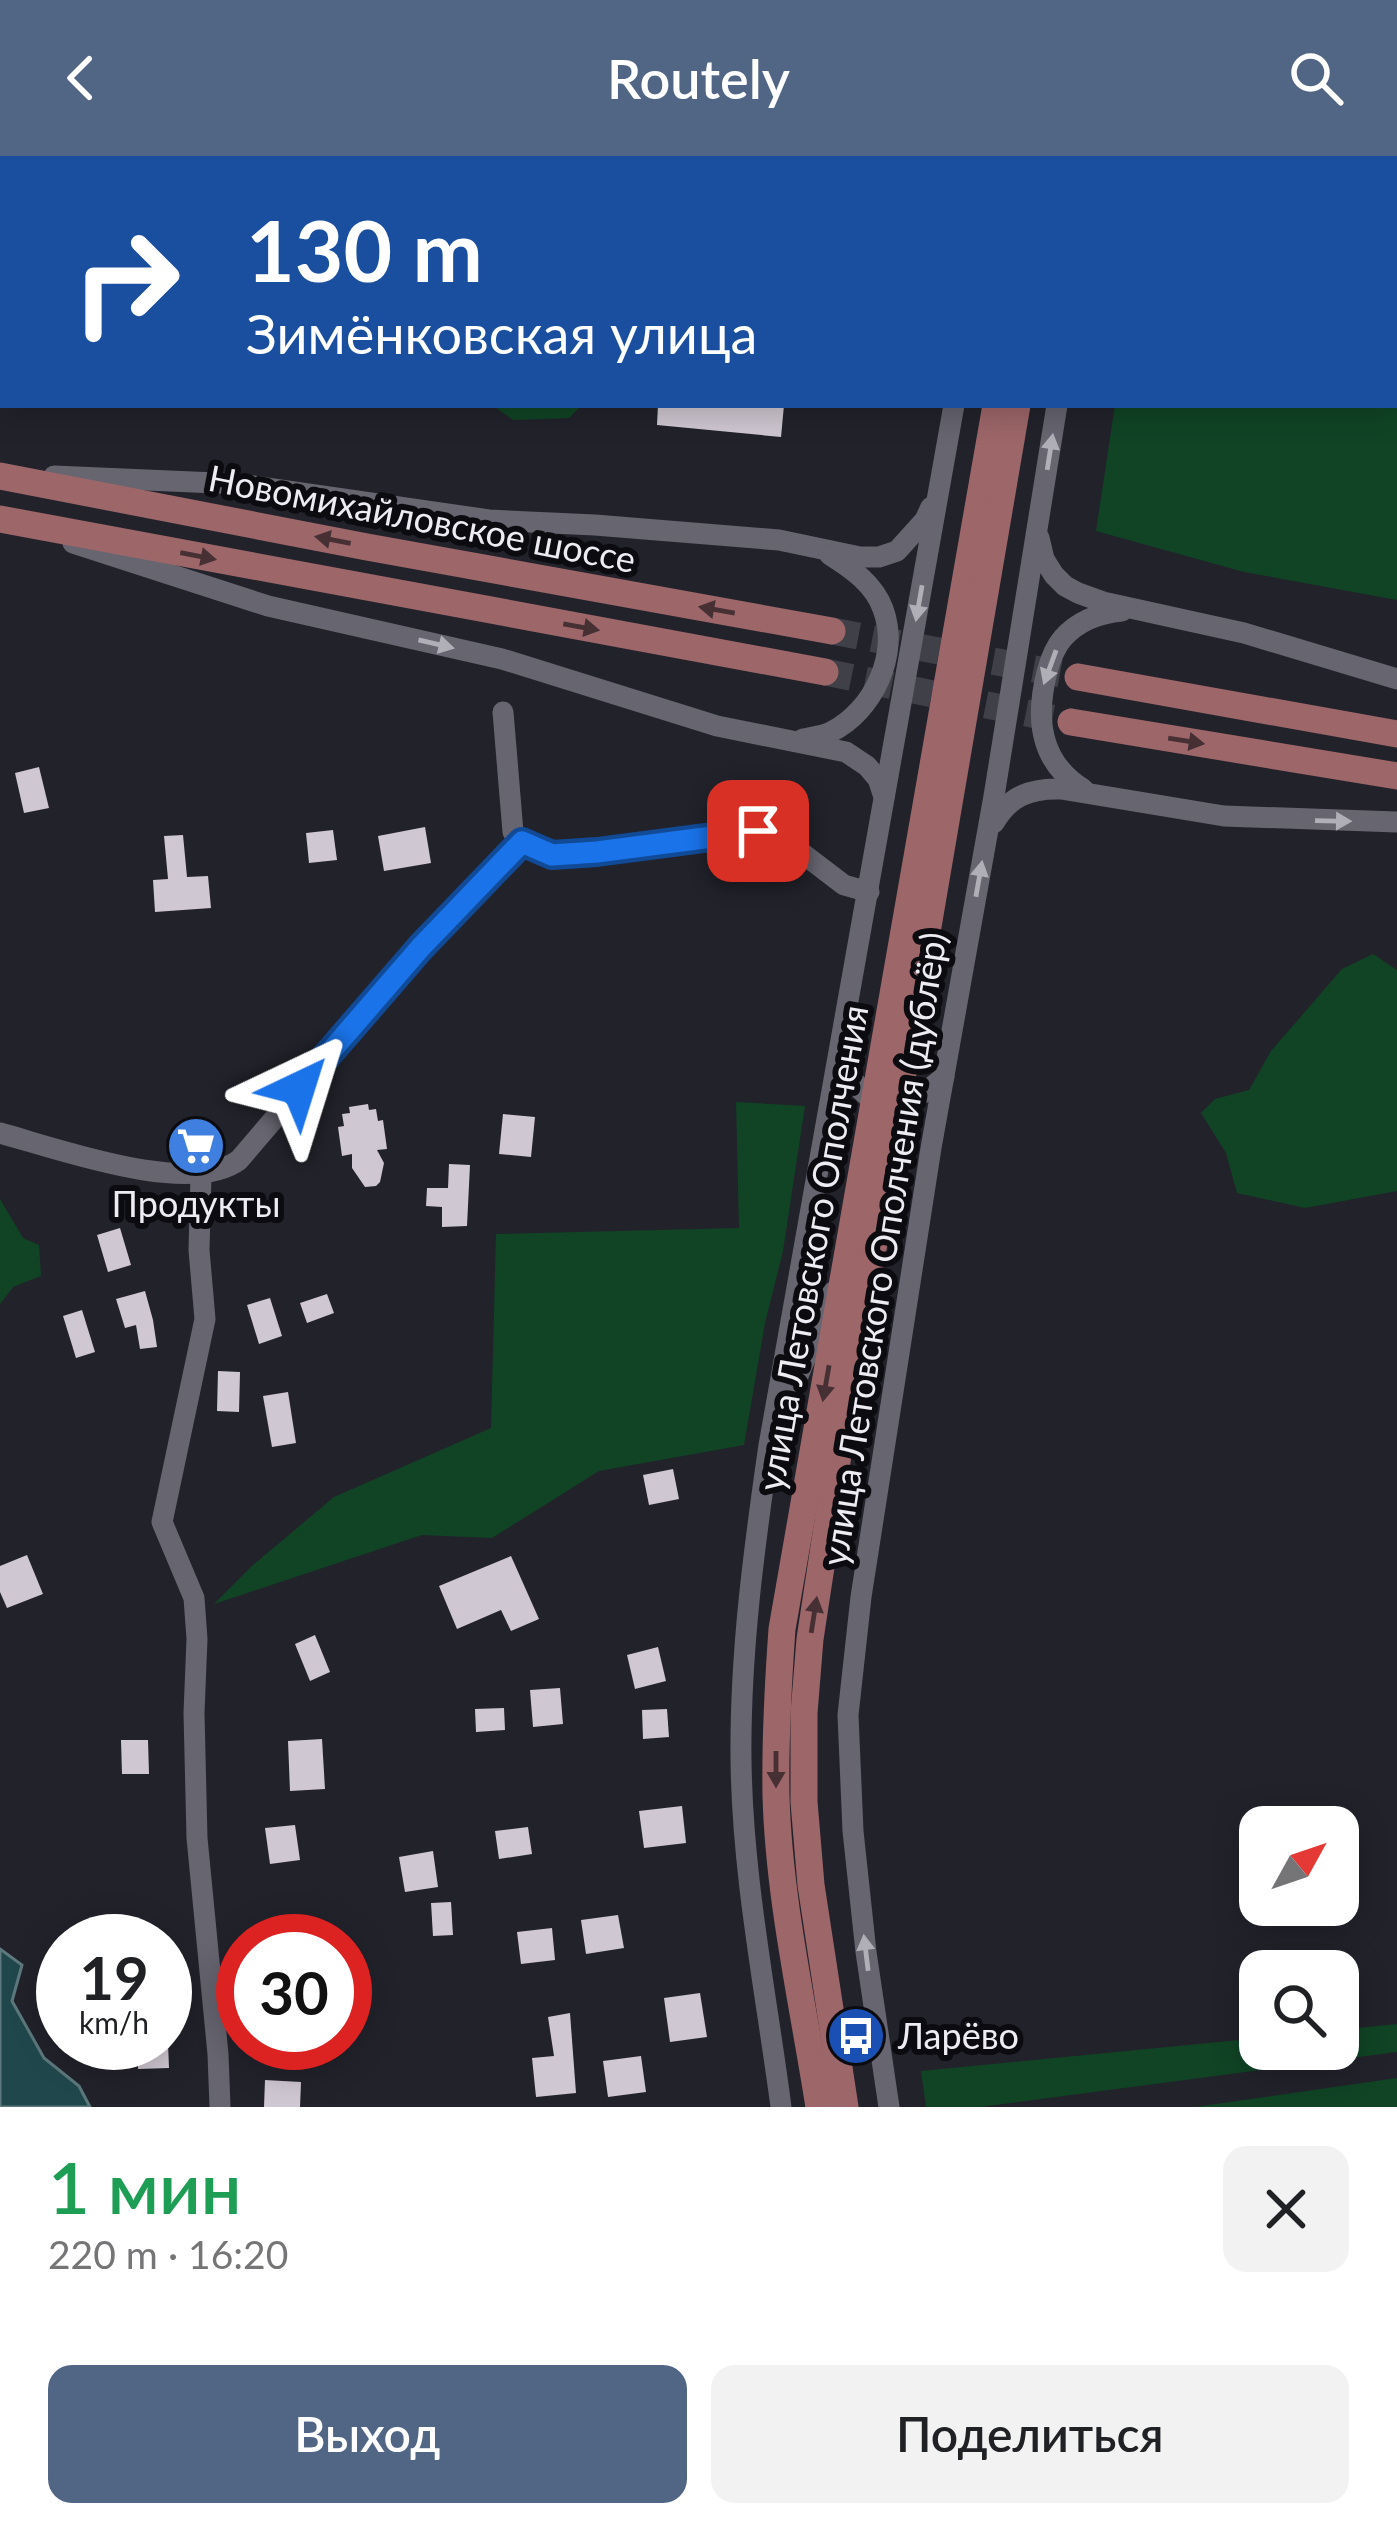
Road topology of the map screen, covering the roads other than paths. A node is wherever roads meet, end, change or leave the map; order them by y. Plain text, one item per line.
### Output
1 (954, 408) edge
2 (996, 408) edge
3 (1016, 408) edge
4 (1057, 408) edge
5 (0, 474) edge
6 (940, 490) junction
7 (1039, 519) junction
8 (0, 520) edge
9 (822, 550) junction
10 (1141, 609) junction
11 (832, 631) tunnel mouth
12 (825, 671) tunnel mouth
13 (1078, 677) tunnel mouth
14 (1397, 679) edge
15 (503, 712) dead end
16 (1071, 722) tunnel mouth
17 (1397, 734) edge
18 (796, 740) junction
19 (1397, 776) edge
20 (1093, 794) junction
21 (884, 803) junction
22 (1397, 822) edge
23 (987, 834) junction
24 (522, 842) junction
25 (869, 892) junction
26 (840, 1057) junction
27 (944, 1076) junction
28 (886, 1103) junction
29 (0, 1133) edge
30 (201, 1174) junction
31 (849, 1252) junction
32 (769, 1445) junction
33 (220, 2107) edge
34 (781, 2107) edge
35 (819, 2107) edge
36 (845, 2107) edge
37 (889, 2107) edge

1 - 6 street, улица Летовского Ополчения (дублёр)
2 - 28 main road, улица Летовского Ополчения
3 - 28 main road, улица Летовского Ополчения
7 -> 4 street, улица Летовского Ополчения (дублёр)
5 - 9 street
11 -> 5 main road, Новомихайловское шоссе
6 - 9 street
6 -> 21 street, улица Летовского Ополчения (дублёр)
7 - 10 street
7 - 23 street, улица Летовского Ополчения (дублёр)
8 -> 12 main road, Новомихайловское шоссе
8 -> 18 street
9 - 18 street
10 - 14 street
10 -> 20 street
13 - 17 main road
15 - 24 street
16 -> 19 main road
18 - 21 street
20 -> 22 street
20 - 23 street
21 - 25 street, улица Летовского Ополчения (дублёр)
27 -> 23 street, улица Летовского Ополчения (дублёр)
24 - 25 street
24 - 30 street
25 - 26 street, улица Летовского Ополчения (дублёр)
26 - 28 street
26 - 32 street, улица Летовского Ополчения (дублёр)
27 - 28 street
37 -> 27 street, улица Летовского Ополчения (дублёр)
28 - 31 main road, улица Летовского Ополчения
36 -> 28 main road, улица Летовского Ополчения
29 - 30 street
30 - 33 street
31 - 32 street
31 -> 35 main road, улица Летовского Ополчения
32 - 34 street, улица Летовского Ополчения (дублёр)

